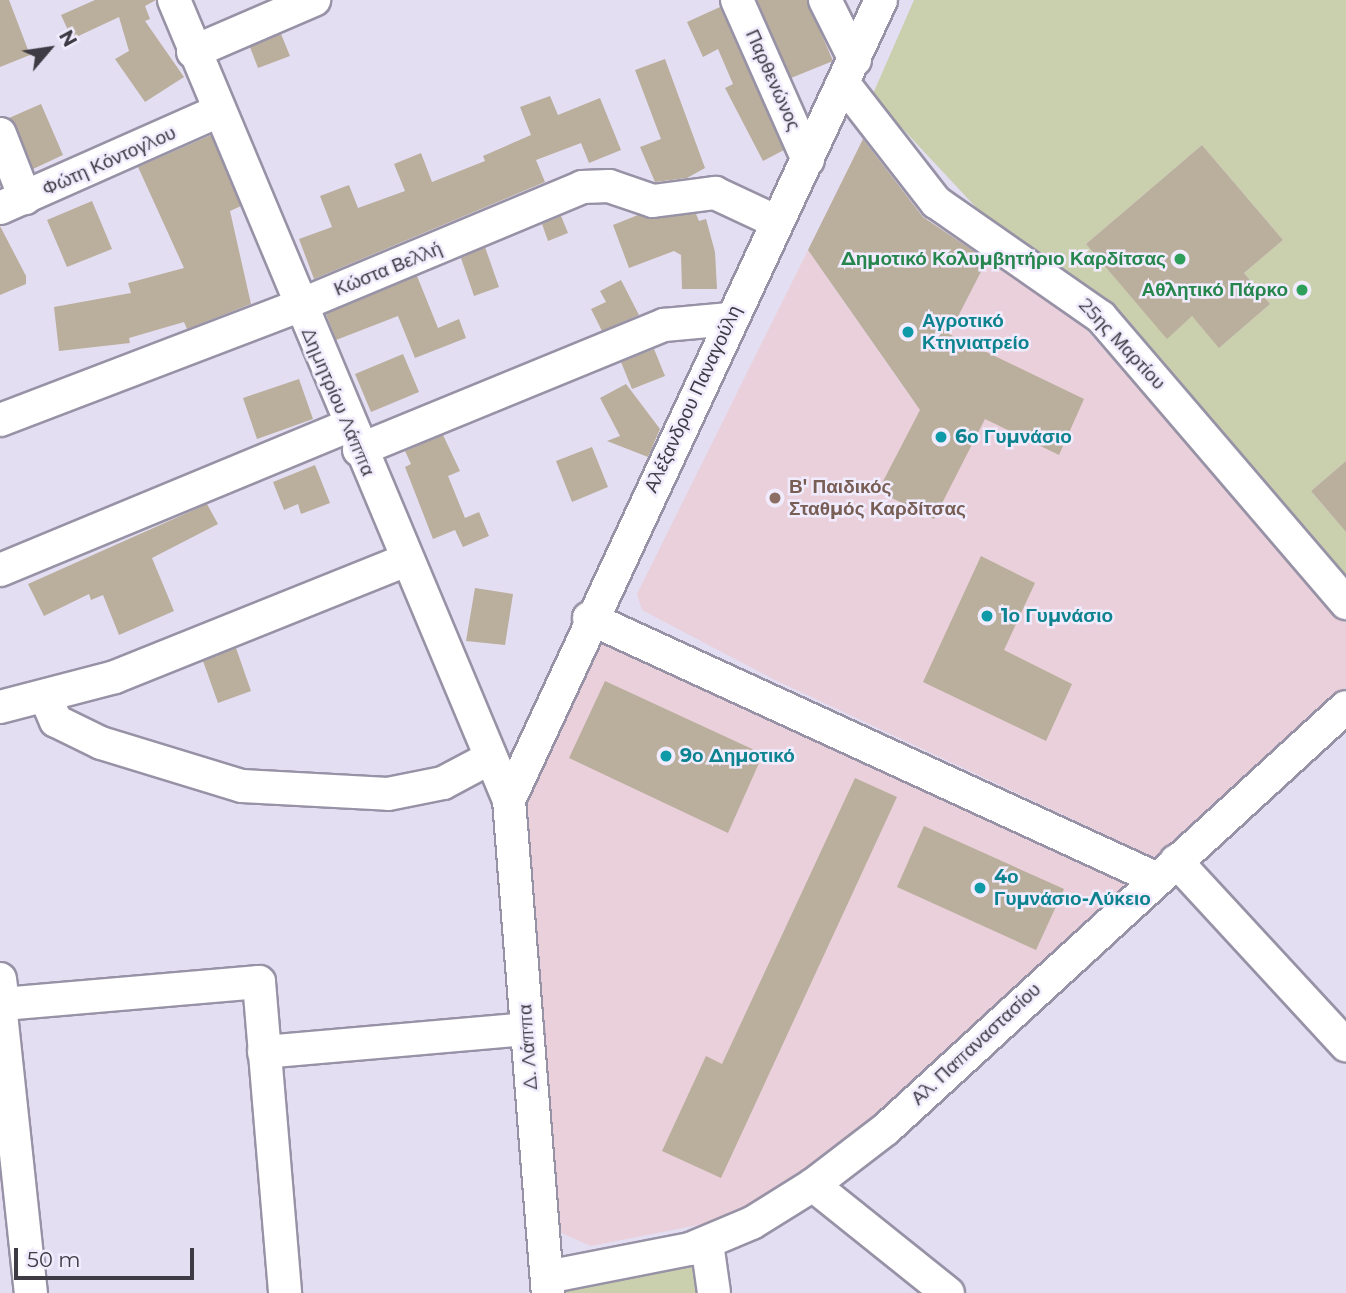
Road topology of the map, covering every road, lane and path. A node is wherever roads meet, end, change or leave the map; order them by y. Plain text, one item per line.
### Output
1 (174, 0) edge
2 (314, 0) edge
3 (737, 0) edge
4 (825, 0) edge
5 (881, 0) edge
6 (193, 52) junction
7 (850, 72) junction
8 (217, 112) junction
9 (0, 134) edge
10 (808, 160) junction
11 (13, 203) edge
12 (777, 222) junction
13 (298, 306) junction
14 (730, 319) junction
15 (0, 420) edge
16 (354, 438) junction
17 (404, 561) junction
18 (0, 570) edge
19 (1346, 603) edge
20 (589, 618) junction
21 (47, 698) junction
22 (1346, 706) edge
23 (0, 707) edge
24 (490, 758) junction
25 (509, 800) junction
26 (1166, 870) junction
27 (1, 995) edge
28 (527, 1029) junction
29 (1346, 1045) edge
30 (264, 1052) junction
31 (813, 1185) junction
32 (707, 1243) junction
33 (547, 1285) edge
34 (31, 1293) edge
35 (285, 1293) edge
36 (714, 1293) edge
37 (948, 1293) edge

1 - 6 street, Δημητρίου Λάππα
2 - 6 street
3 - 10 street, Παρθενώνος
4 - 7 street, 25ης Μαρτίου
5 - 7 street, Αλέξανδρου Παναγούλη
6 - 8 street, Δημητρίου Λάππα
7 - 10 street, Αλέξανδρου Παναγούλη
7 - 19 street, 25ης Μαρτίου
8 - 11 street, Φώτη Κόντογλου
8 - 13 street, Δημητρίου Λάππα
9 - 11 street
10 - 12 street, Αλέξανδρου Παναγούλη
12 - 13 street, Κώστα Βελλή
12 - 14 street, Αλέξανδρου Παναγούλη
13 - 15 street, Κώστα Βελλή
13 - 16 street, Δημητρίου Λάππα
14 - 16 street
14 - 20 street, Αλέξανδρου Παναγούλη
16 - 17 street, Δημητρίου Λάππα
16 - 18 street
17 - 21 street
17 - 24 street, Δημητρίου Λάππα
20 - 25 street, Αλέξανδρου Παναγούλη
20 - 26 street
21 - 23 street
21 - 24 street
22 - 26 street, Αλ. Παπαναστασίου
24 - 25 street, Δημητρίου Λάππα
25 - 28 street, Δ. Λάππα
26 - 29 street
26 - 31 street, Αλ. Παπαναστασίου
27 - 30 street
27 - 34 street
28 - 30 street
28 - 33 street, Δ. Λάππα
30 - 35 street
31 - 32 street, Αλ. Παπαναστασίου
31 - 37 street
32 - 33 street, Αλ. Παπαναστασίου
32 - 36 street

